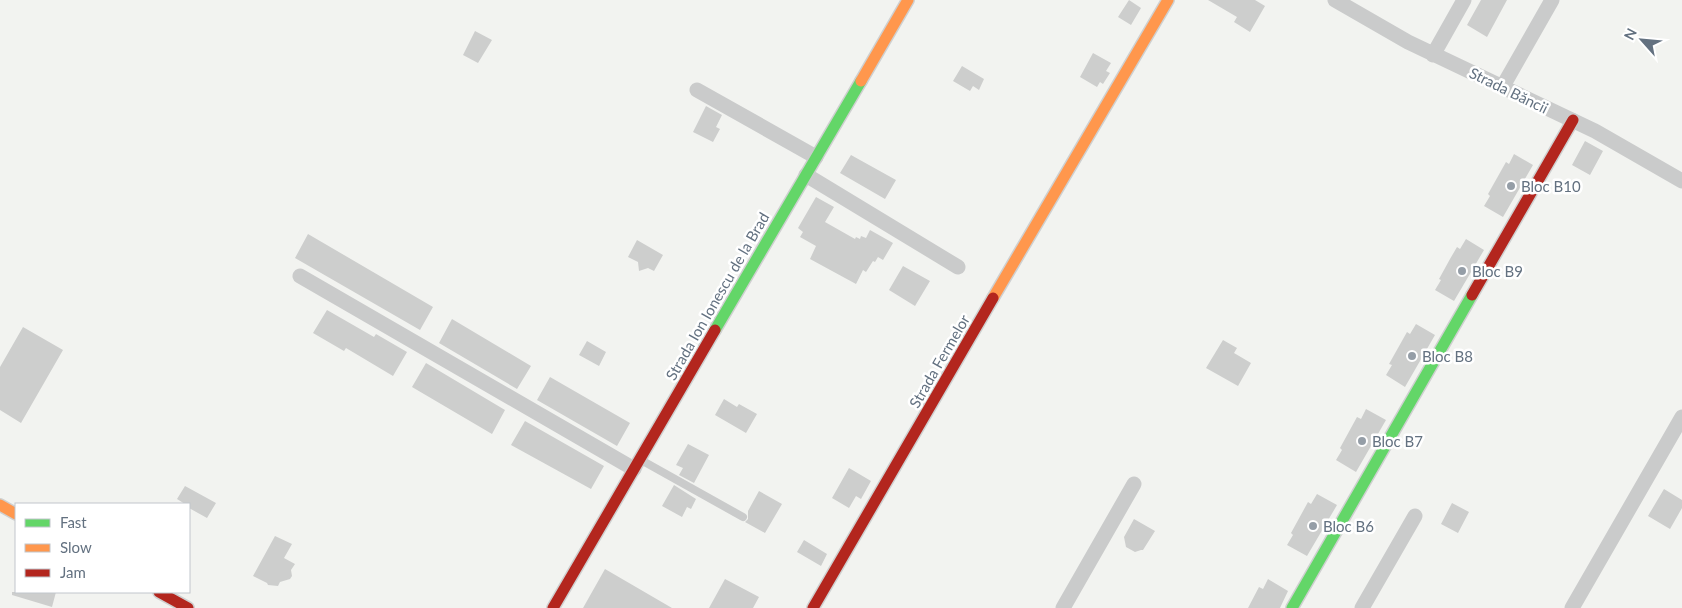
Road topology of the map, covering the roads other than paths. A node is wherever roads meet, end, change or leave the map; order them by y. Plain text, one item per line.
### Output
1 (908, 0) edge
2 (1168, 0) edge
3 (1335, 0) edge
4 (1464, 0) edge
5 (1552, 0) edge
6 (1433, 54) junction
7 (1503, 86) junction
8 (697, 90) dead end
9 (1573, 120) junction
10 (816, 157) junction
11 (806, 175) junction
12 (1682, 181) edge
13 (958, 267) dead end
14 (300, 276) dead end
15 (1682, 417) edge
16 (636, 464) junction
17 (1134, 484) dead end
18 (0, 505) edge
19 (15, 513) edge
20 (1415, 516) dead end
21 (743, 517) dead end
22 (161, 593) edge
23 (188, 608) edge
24 (553, 608) edge
25 (813, 608) edge
26 (1063, 608) edge
27 (1292, 608) edge
28 (1362, 608) edge
29 (1572, 608) edge

1 - 10 street, Strada Ion Ionescu de la Brad
2 - 25 street, Strada Fermelor
3 - 6 street, Strada Băncii
4 - 6 street
5 - 7 street
6 - 7 street, Strada Băncii
7 - 9 street, Strada Băncii
8 - 10 street
9 - 12 street, Strada Băncii
9 - 27 street
10 - 11 street, Strada Ion Ionescu de la Brad
11 - 13 street
11 - 16 street, Strada Ion Ionescu de la Brad
14 - 16 street
15 - 29 street
16 - 21 lane
16 - 24 street, Strada Ion Ionescu de la Brad
17 - 26 street
18 - 19 street
20 - 28 street
22 - 23 street

